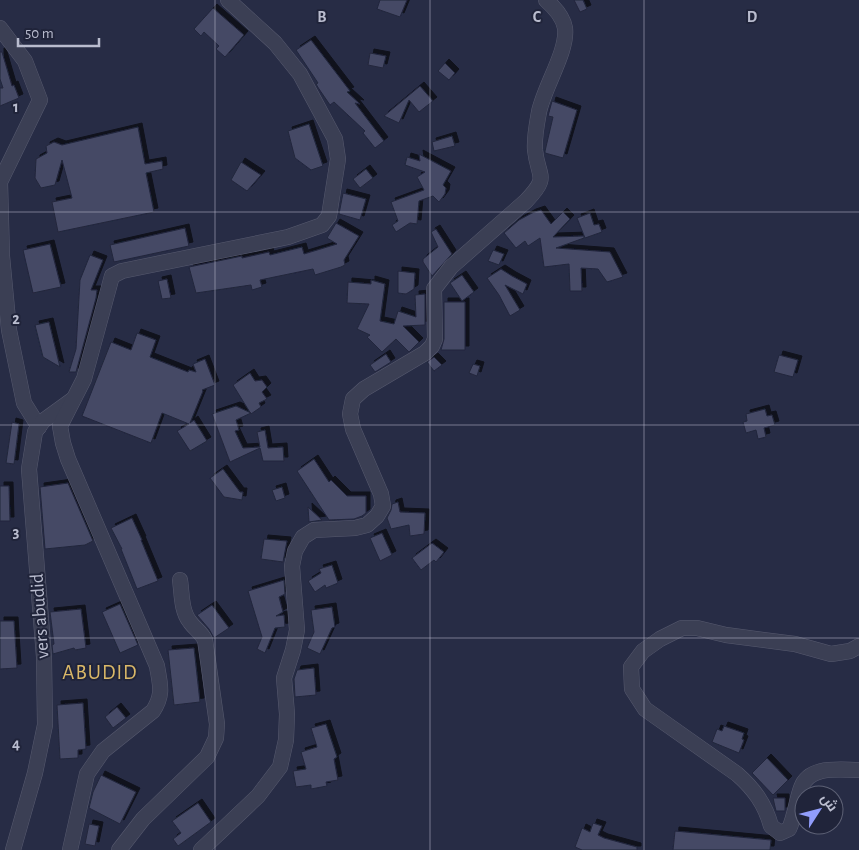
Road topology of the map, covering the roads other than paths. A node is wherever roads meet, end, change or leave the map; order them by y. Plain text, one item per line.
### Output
1 (228, 0) edge
2 (546, 0) edge
3 (0, 28) edge
4 (2, 283) edge
5 (75, 398) junction
6 (38, 427) junction
7 (180, 580) dead end
8 (859, 646) edge
9 (859, 770) edge
10 (14, 850) edge
11 (70, 850) edge
12 (119, 850) edge
13 (201, 850) edge

1 - 5 street
2 - 13 street
3 - 4 street
4 - 6 street
5 - 6 street
5 - 11 street
6 - 10 street, vers abudid
7 - 12 street
8 - 9 street

